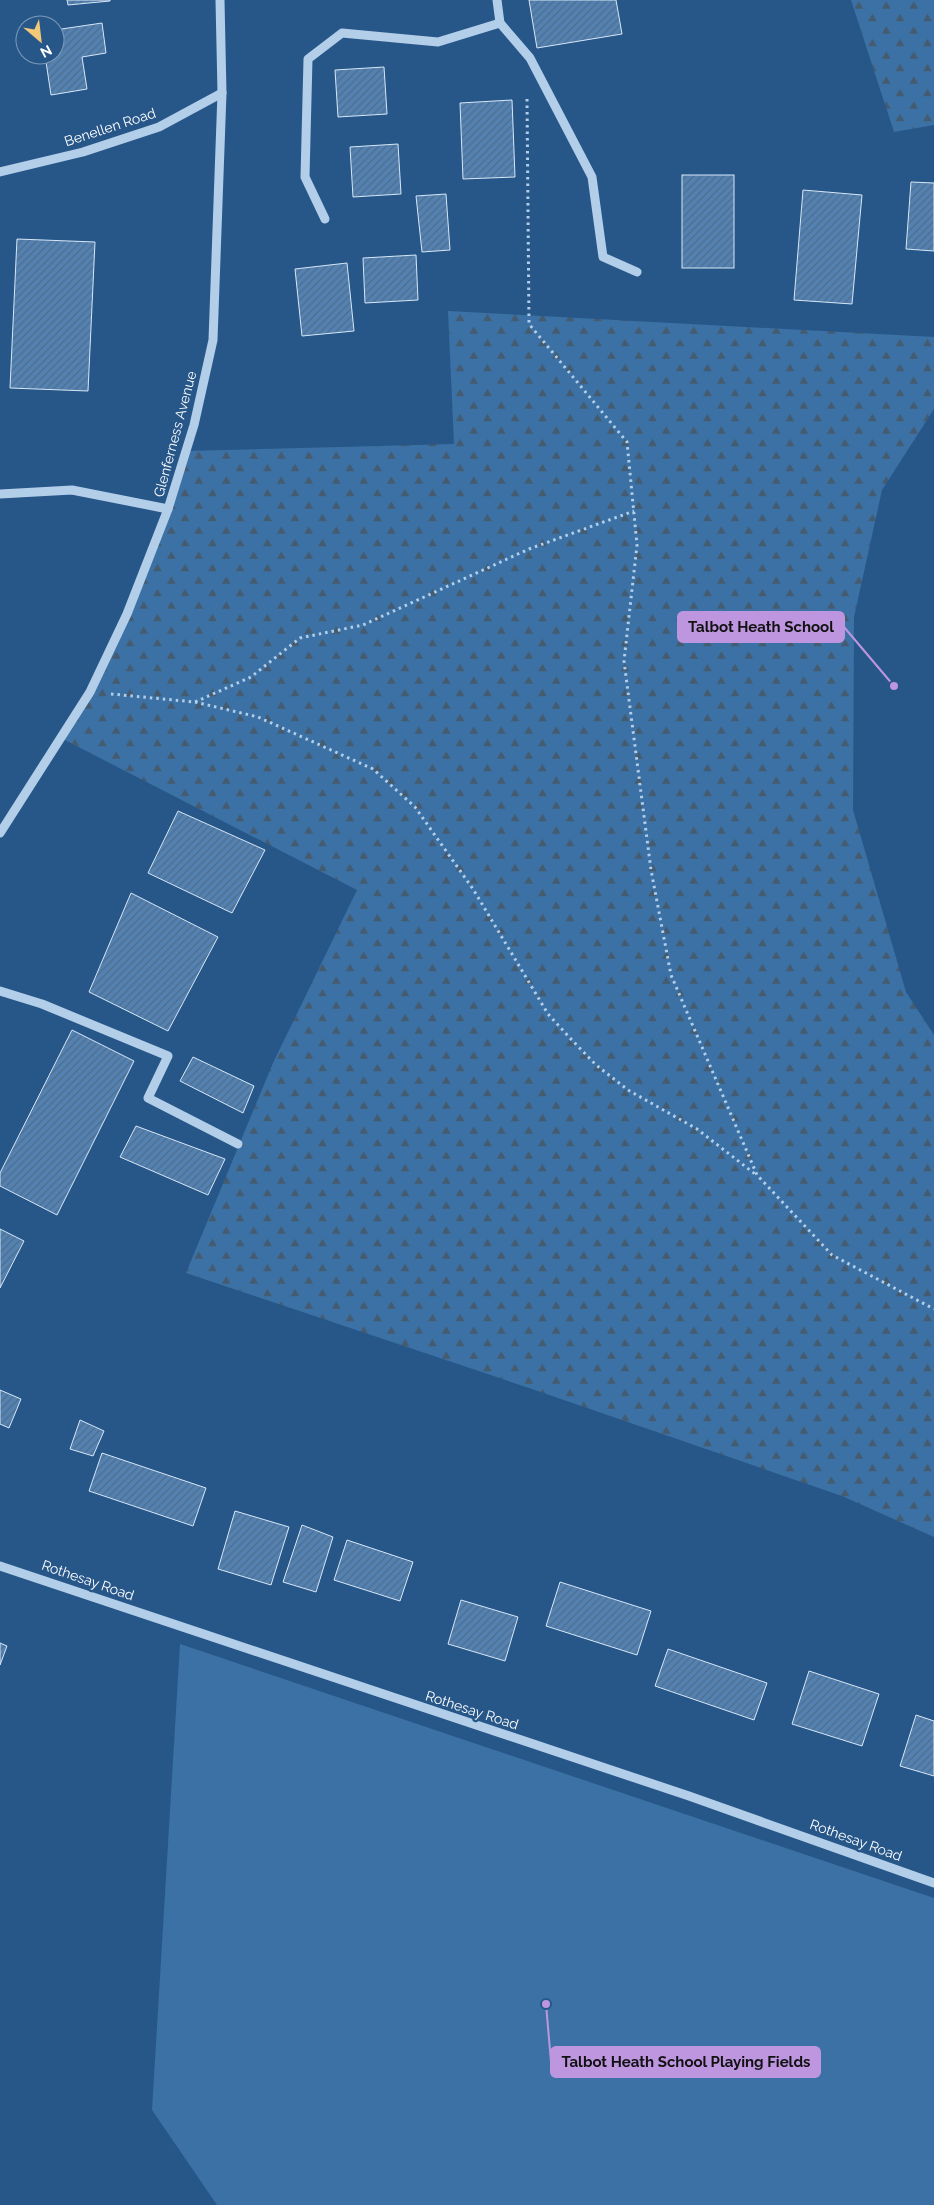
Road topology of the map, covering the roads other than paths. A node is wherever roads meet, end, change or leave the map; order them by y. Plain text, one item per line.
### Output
1 (220, 0) edge
2 (497, 0) edge
3 (500, 23) junction
4 (222, 93) junction
5 (0, 172) edge
6 (325, 219) dead end
7 (637, 272) dead end
8 (0, 494) edge
9 (168, 509) junction
10 (0, 833) edge
11 (0, 991) edge
12 (238, 1144) dead end
13 (0, 1566) edge
14 (934, 1883) edge

1 - 4 street, Glenferness Avenue
2 - 3 street
3 - 6 street
3 - 7 street
4 - 5 street, Benellen Road
4 - 9 street, Glenferness Avenue
8 - 9 street
9 - 10 street, Glenferness Avenue
11 - 12 street
13 - 14 street, Rothesay Road

